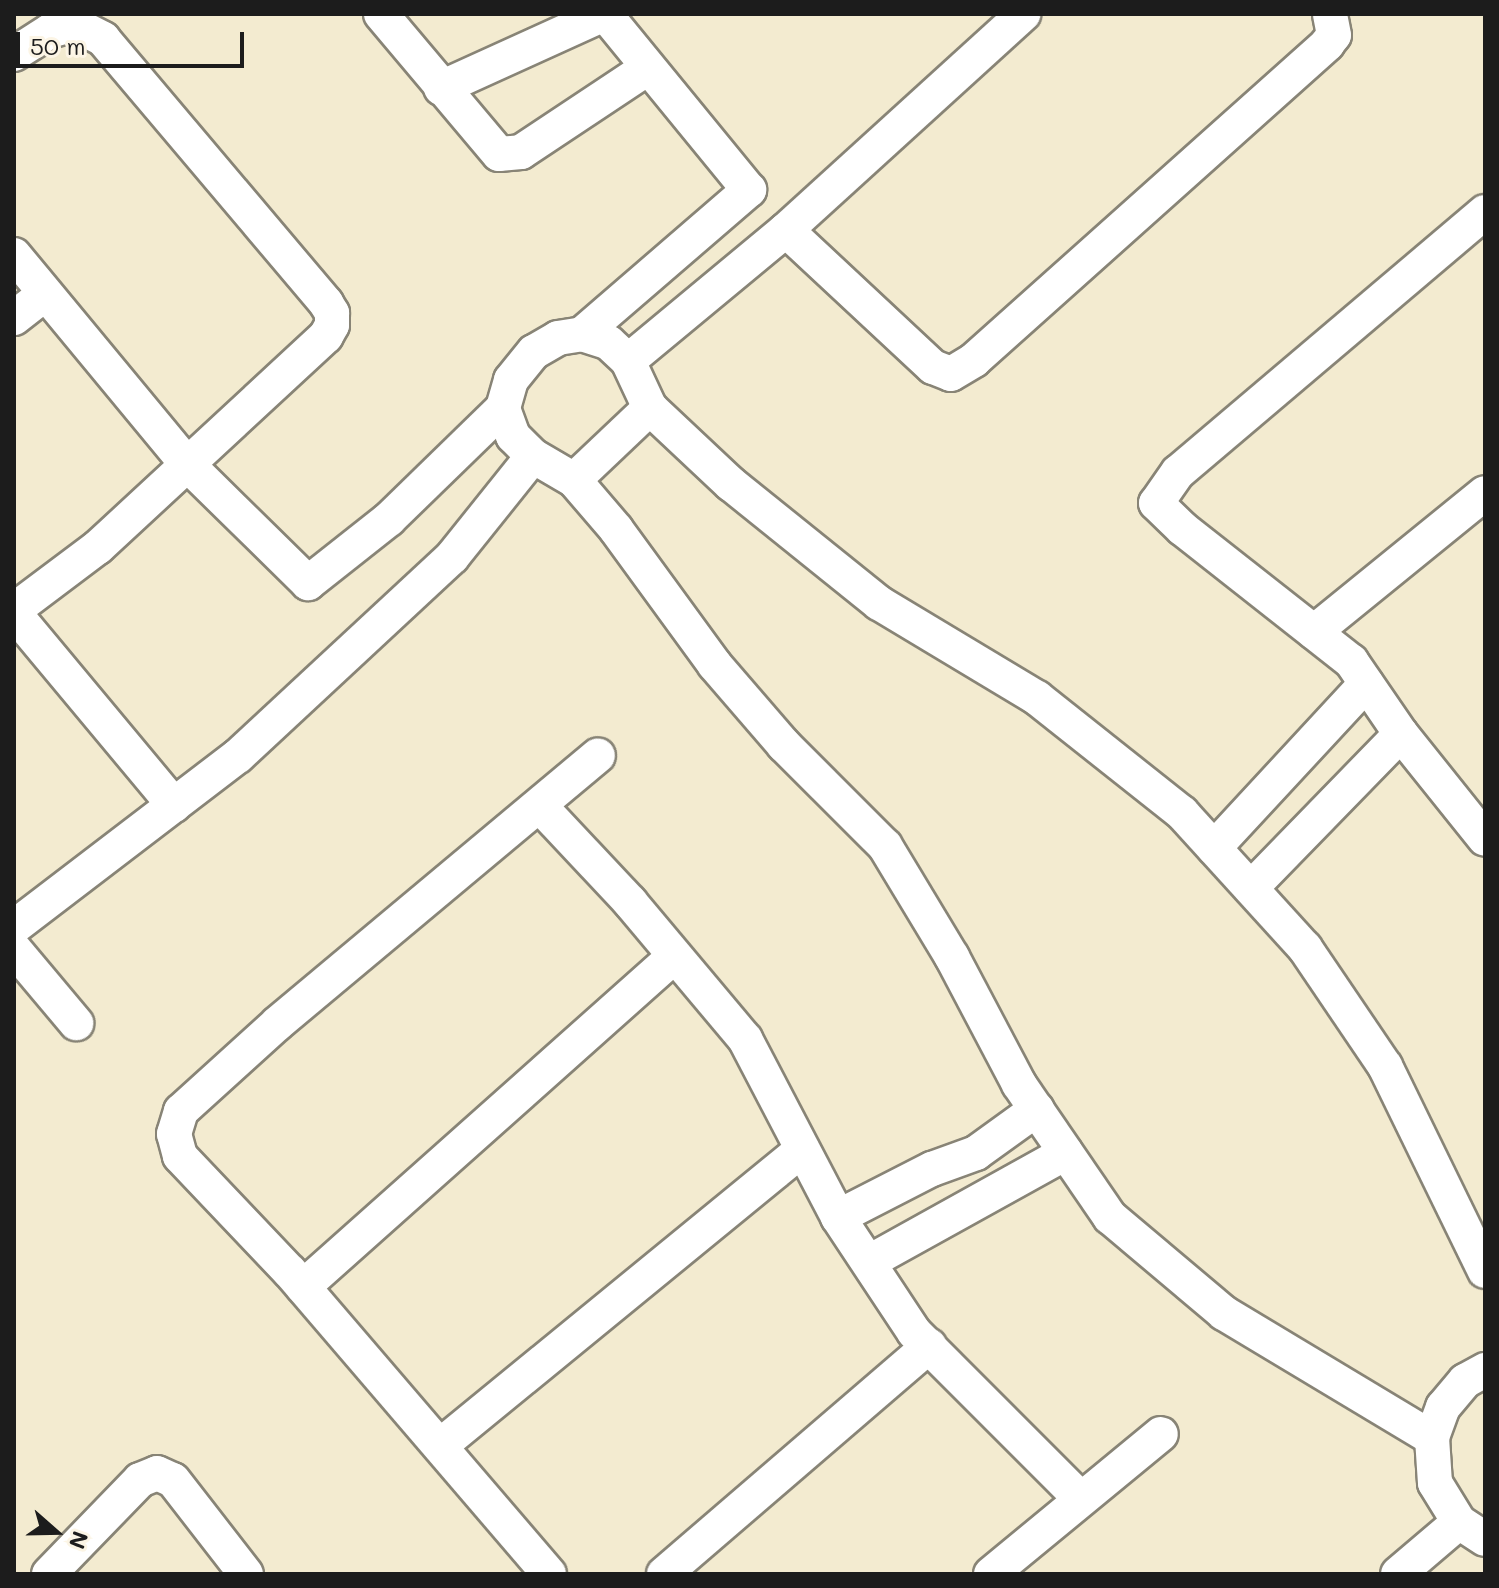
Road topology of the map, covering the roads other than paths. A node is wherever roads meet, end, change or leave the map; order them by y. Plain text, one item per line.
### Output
1 (381, 14) edge
2 (604, 14) edge
3 (1023, 14) edge
4 (1330, 14) edge
5 (14, 54) edge
6 (646, 69) junction
7 (441, 88) junction
8 (1485, 212) edge
9 (786, 230) junction
10 (14, 255) edge
11 (45, 294) junction
12 (14, 318) edge
13 (582, 334) junction
14 (628, 361) junction
15 (503, 408) junction
16 (650, 408) junction
17 (533, 456) junction
18 (187, 464) junction
19 (574, 480) junction
20 (1485, 493) edge
21 (14, 612) edge
22 (1314, 632) junction
23 (1366, 684) junction
24 (1401, 734) junction
25 (598, 755) dead end
26 (174, 805) junction
27 (540, 806) junction
28 (1479, 817) edge
29 (1214, 848) junction
30 (1251, 888) junction
31 (14, 927) edge
32 (14, 949) edge
33 (674, 956) junction
34 (76, 1023) dead end
35 (1037, 1109) junction
36 (802, 1150) junction
37 (1066, 1153) junction
38 (838, 1217) junction
39 (869, 1262) junction
40 (1485, 1271) edge
41 (303, 1287) junction
42 (929, 1346) junction
43 (1485, 1370) edge
44 (1161, 1434) dead end
45 (1432, 1438) junction
46 (440, 1446) junction
47 (1080, 1498) junction
48 (1472, 1530) edge
49 (49, 1574) edge
50 (246, 1574) edge
51 (549, 1574) edge
52 (664, 1574) edge
53 (991, 1574) edge
54 (1398, 1574) edge

1 - 7 street
2 - 6 street
2 - 7 street
3 - 9 street
4 - 9 street
5 - 18 street
6 - 7 street
6 - 13 street
8 - 22 street
9 - 14 street
10 - 11 street
11 - 12 street
11 - 18 street
13 - 14 street
13 - 15 street
14 - 16 street
15 - 17 street
15 - 18 street
16 - 19 street
16 - 29 street
17 - 19 street
17 - 26 street
18 - 21 street
19 - 35 street
20 - 22 street
21 - 26 street
22 - 23 street
23 - 24 street
23 - 29 street
24 - 28 street
24 - 30 street
25 - 27 street
26 - 31 street
27 - 33 street
27 - 41 street
29 - 30 street
30 - 40 street
32 - 34 street
33 - 36 street
33 - 41 street
35 - 37 street
35 - 38 street
36 - 38 street
36 - 46 street
37 - 39 street
37 - 45 street
38 - 39 street
39 - 42 street
41 - 46 street
42 - 47 street
42 - 52 street
43 - 45 street
44 - 47 street
45 - 48 street
46 - 51 street
47 - 53 street
48 - 54 street
49 - 50 street

